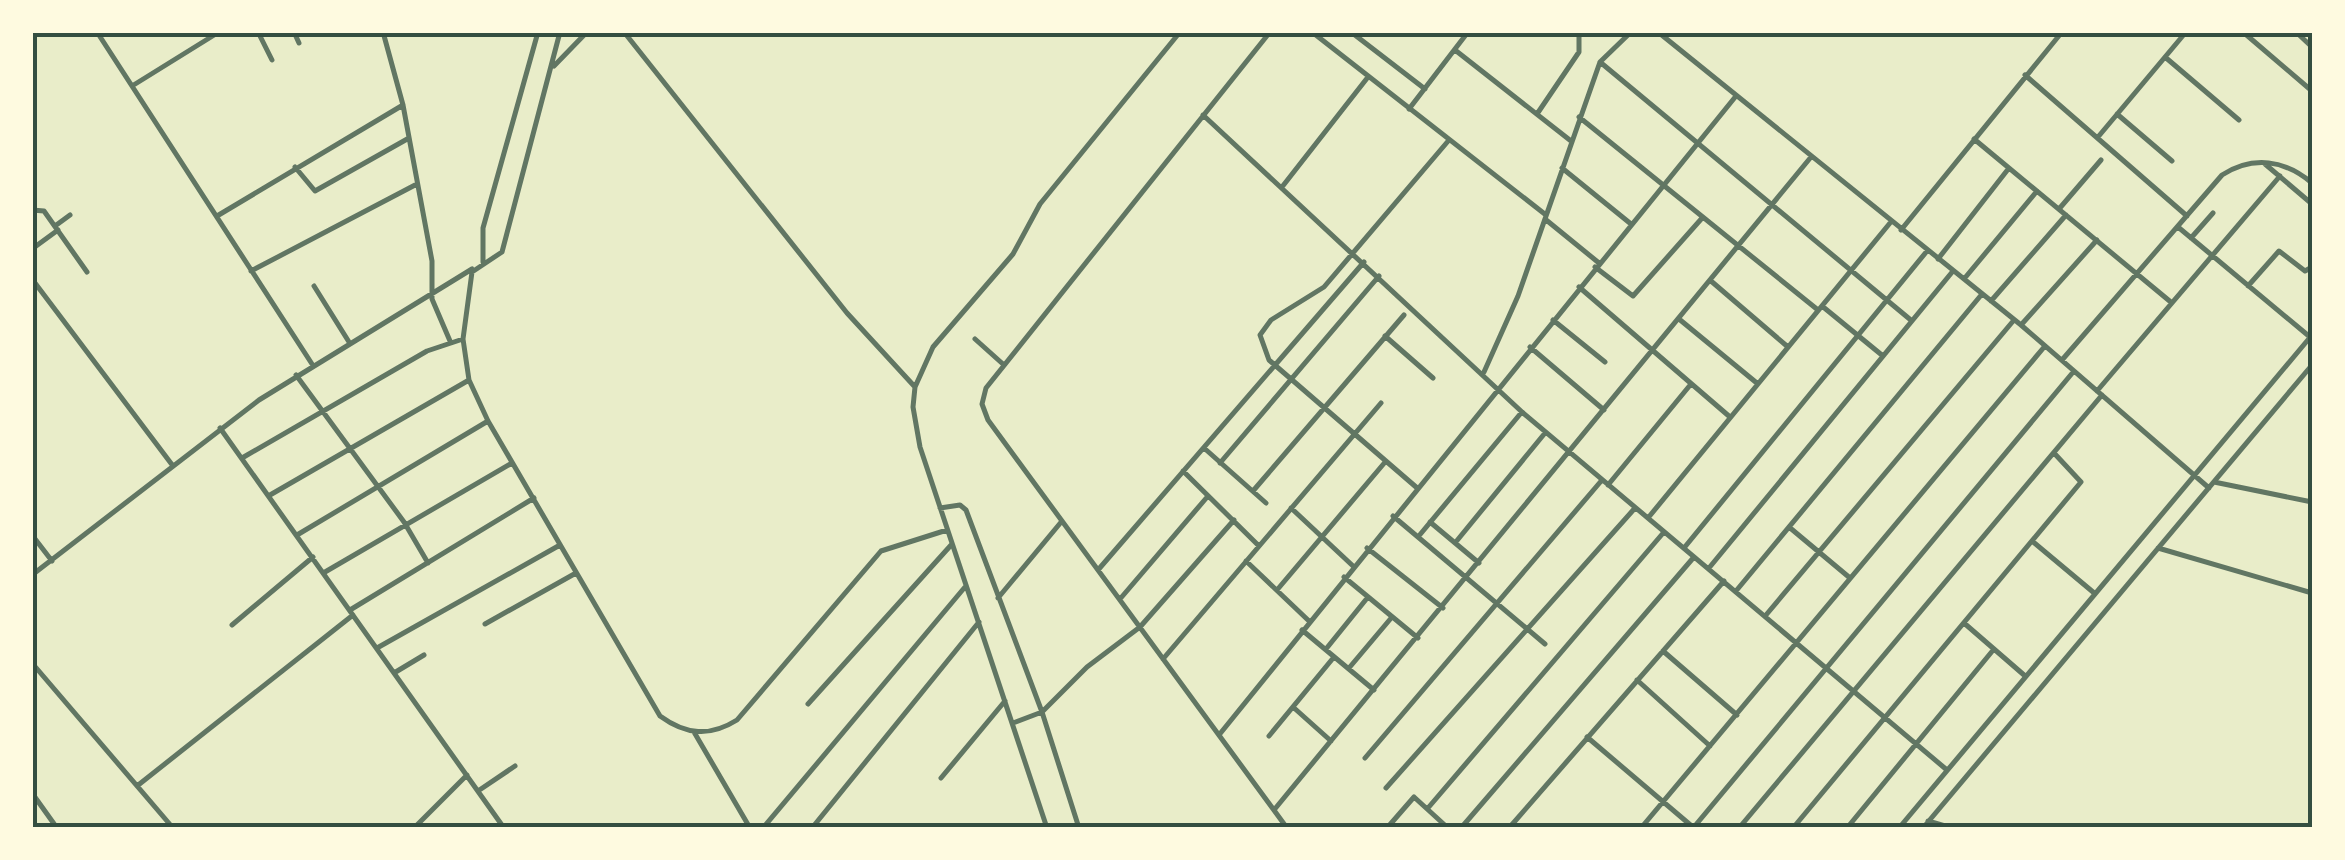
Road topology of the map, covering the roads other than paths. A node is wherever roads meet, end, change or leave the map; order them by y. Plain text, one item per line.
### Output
1 (97, 32) edge
2 (219, 32) edge
3 (258, 32) edge
4 (294, 32) edge
5 (383, 32) edge
6 (538, 32) edge
7 (560, 32) edge
8 (586, 32) edge
9 (624, 32) edge
10 (1180, 32) edge
11 (1270, 32) edge
12 (1312, 32) edge
13 (1351, 32) edge
14 (1468, 32) edge
15 (1579, 32) edge
16 (1631, 32) edge
17 (1658, 32) edge
18 (2062, 32) edge
19 (2186, 32) edge
20 (2243, 32) edge
21 (2296, 32) edge
22 (299, 43) dead end
23 (2312, 47) edge
24 (1455, 50) junction
25 (2165, 57) junction
26 (272, 60) dead end
27 (1600, 62) junction
28 (551, 68) junction
29 (2025, 75) junction
30 (1368, 77) junction
31 (132, 86) junction
32 (1425, 89) junction
33 (2312, 91) edge
34 (1736, 96) junction
35 (403, 105) junction
36 (1410, 110) junction
37 (1202, 114) junction
38 (1537, 114) junction
39 (2117, 114) junction
40 (1579, 117) junction
41 (2239, 120) dead end
42 (2098, 137) junction
43 (409, 138) junction
44 (1974, 139) junction
45 (1449, 140) junction
46 (1571, 140) junction
47 (1698, 143) junction
48 (1811, 158) junction
49 (2100, 160) dead end
50 (2172, 161) dead end
51 (2262, 162) junction
52 (2312, 167) edge
53 (295, 168) junction
54 (1562, 168) junction
55 (2009, 168) junction
56 (2280, 176) junction
57 (2304, 176) junction
58 (2312, 183) edge
59 (417, 184) junction
60 (1663, 184) junction
61 (1282, 187) junction
62 (2038, 191) junction
63 (2312, 204) edge
64 (1772, 205) junction
65 (2059, 209) junction
66 (32, 210) edge
67 (2212, 212) dead end
68 (70, 215) dead end
69 (2066, 215) junction
70 (216, 216) junction
71 (2186, 216) junction
72 (1546, 217) junction
73 (1703, 217) junction
74 (1891, 222) junction
75 (1631, 224) junction
76 (2178, 226) junction
77 (56, 228) junction
78 (1901, 230) junction
79 (2191, 238) junction
80 (2097, 240) junction
81 (1739, 246) junction
82 (32, 249) edge
83 (1928, 250) junction
84 (1354, 253) junction
85 (2214, 256) junction
86 (1938, 259) junction
87 (483, 262) junction
88 (1364, 262) junction
89 (1597, 265) junction
90 (474, 267) junction
91 (2312, 267) edge
92 (1851, 270) junction
93 (1953, 270) junction
94 (251, 271) junction
95 (87, 272) dead end
96 (2137, 273) junction
97 (1379, 276) junction
98 (32, 279) edge
99 (1964, 279) junction
100 (1710, 280) junction
101 (314, 286) dead end
102 (2248, 286) junction
103 (1579, 288) junction
104 (431, 294) junction
105 (1982, 294) junction
106 (1887, 300) junction
107 (1991, 301) junction
108 (2172, 302) junction
109 (1820, 308) junction
110 (1404, 314) dead end
111 (1679, 318) junction
112 (1552, 320) junction
113 (2014, 320) junction
114 (1912, 321) junction
115 (2021, 325) junction
116 (1385, 336) junction
117 (1858, 336) junction
118 (2311, 336) edge
119 (975, 339) dead end
120 (463, 340) junction
121 (450, 341) junction
122 (349, 342) junction
123 (2045, 346) junction
124 (1530, 347) junction
125 (1788, 347) junction
126 (1652, 351) junction
127 (1883, 356) junction
128 (2062, 360) junction
129 (1605, 362) dead end
130 (312, 364) junction
131 (1004, 365) junction
132 (1275, 365) junction
133 (2312, 365) edge
134 (2074, 370) junction
135 (1484, 372) junction
136 (296, 374) junction
137 (1433, 378) dead end
138 (1291, 379) junction
139 (469, 380) junction
140 (1691, 384) junction
141 (1758, 384) junction
142 (916, 387) junction
143 (1498, 387) junction
144 (2099, 393) junction
145 (1380, 403) dead end
146 (1324, 408) junction
147 (321, 410) junction
148 (1604, 410) junction
149 (1522, 412) junction
150 (1730, 417) junction
151 (488, 421) junction
152 (220, 428) junction
153 (1545, 432) junction
154 (1354, 434) junction
155 (348, 448) junction
156 (1204, 448) junction
157 (1569, 453) junction
158 (2054, 453) junction
159 (242, 458) junction
160 (1386, 461) junction
161 (1220, 462) junction
162 (512, 463) junction
163 (173, 466) junction
164 (1183, 472) junction
165 (2194, 474) junction
166 (1605, 483) junction
167 (2212, 485) junction
168 (374, 486) junction
169 (1416, 487) junction
170 (1252, 491) junction
171 (270, 495) junction
172 (1208, 496) junction
173 (534, 498) junction
174 (2312, 502) edge
175 (1266, 503) dead end
176 (1291, 508) junction
177 (1635, 508) junction
178 (941, 512) junction
179 (1393, 516) junction
180 (1648, 518) junction
181 (1234, 520) junction
182 (404, 522) junction
183 (1062, 522) junction
184 (1430, 522) junction
185 (1790, 527) junction
186 (946, 530) junction
187 (1664, 532) junction
188 (297, 535) junction
189 (32, 536) edge
190 (1322, 537) junction
191 (1418, 537) junction
192 (2032, 541) junction
193 (1455, 543) junction
194 (952, 544) junction
195 (560, 545) junction
196 (1259, 546) junction
197 (1367, 548) junction
198 (1684, 548) junction
199 (2158, 548) junction
200 (1819, 552) junction
201 (313, 557) junction
202 (1694, 557) junction
203 (52, 561) junction
204 (1246, 561) junction
205 (428, 563) junction
206 (1479, 563) junction
207 (1353, 566) junction
208 (1709, 568) junction
209 (1098, 570) junction
210 (324, 572) junction
211 (576, 573) junction
212 (32, 576) edge
213 (1344, 577) junction
214 (1467, 578) junction
215 (1850, 578) junction
216 (1724, 581) junction
217 (965, 587) junction
218 (1277, 590) junction
219 (1736, 592) junction
220 (2093, 592) junction
221 (2312, 593) edge
222 (1368, 597) junction
223 (998, 598) junction
224 (1120, 599) junction
225 (1497, 604) junction
226 (1443, 608) junction
227 (351, 612) junction
228 (1766, 615) junction
229 (1392, 617) junction
230 (1309, 621) junction
231 (979, 622) junction
232 (1964, 623) junction
233 (485, 624) dead end
234 (232, 625) dead end
235 (1140, 627) junction
236 (1527, 629) junction
237 (1302, 630) junction
238 (1418, 638) junction
239 (1796, 641) junction
240 (1545, 644) dead end
241 (377, 648) junction
242 (1994, 649) junction
243 (1325, 650) junction
244 (1663, 651) junction
245 (424, 655) dead end
246 (1334, 657) junction
247 (1163, 659) junction
248 (32, 663) edge
249 (1827, 667) junction
250 (1349, 669) junction
251 (394, 673) junction
252 (2024, 675) junction
253 (1637, 680) junction
254 (1374, 690) junction
255 (1857, 691) junction
256 (1005, 701) junction
257 (808, 704) dead end
258 (1293, 707) junction
259 (1042, 712) junction
260 (1736, 715) junction
261 (1886, 716) junction
262 (1013, 723) junction
263 (694, 732) junction
264 (1219, 734) junction
265 (1270, 736) dead end
266 (1587, 737) junction
267 (1331, 741) junction
268 (1916, 742) junction
269 (1710, 746) junction
270 (1366, 758) dead end
271 (515, 766) dead end
272 (1947, 770) junction
273 (466, 775) junction
274 (941, 778) dead end
275 (137, 786) junction
276 (1386, 788) dead end
277 (478, 791) junction
278 (32, 793) edge
279 (1664, 802) junction
280 (1428, 808) junction
281 (1274, 810) junction
282 (1928, 821) junction
283 (1797, 826) edge
284 (57, 828) edge
285 (173, 828) edge
286 (414, 828) edge
287 (504, 828) edge
288 (750, 828) edge
289 (763, 828) edge
290 (812, 828) edge
291 (1047, 828) edge
292 (1079, 828) edge
293 (1287, 828) edge
294 (1387, 828) edge
295 (1448, 828) edge
296 (1462, 828) edge
297 (1508, 828) edge
298 (1641, 828) edge
299 (1694, 828) edge
300 (1740, 828) edge
301 (1847, 828) edge
302 (1899, 828) edge
303 (1923, 828) edge
304 (1952, 828) edge

1 - 31 street
2 - 31 street
3 - 26 street
4 - 22 street
5 - 35 street
6 - 87 street
7 - 28 street
8 - 28 street
9 - 142 street
10 - 142 street
11 - 37 street
12 - 30 street
13 - 32 street
14 - 24 street
15 - 38 street
16 - 27 street
17 - 34 street
18 - 29 street
19 - 25 street
20 - 33 street
21 - 23 street
24 - 32 street
24 - 38 street
25 - 39 street
25 - 41 street
27 - 40 street
27 - 47 street
28 - 87 street
29 - 42 street
29 - 44 street
30 - 36 street
30 - 61 street
31 - 70 street
32 - 36 street
34 - 47 street
34 - 48 street
35 - 43 street
35 - 53 street
36 - 45 street
37 - 61 street
37 - 131 street
38 - 46 street
39 - 42 street
39 - 50 street
40 - 46 street
40 - 60 street
42 - 71 street
43 - 53 street
43 - 59 street
44 - 55 street
44 - 78 street
45 - 72 street
45 - 84 street
46 - 54 street
47 - 60 street
47 - 64 street
48 - 64 street
48 - 74 street
49 - 65 street
51 - 56 street
51 - 57 street
51 - 71 street
52 - 57 street
53 - 70 street
54 - 72 street
54 - 75 street
55 - 62 street
55 - 86 street
56 - 63 street
56 - 85 street
57 - 58 street
59 - 94 street
59 - 104 street
60 - 73 street
60 - 75 street
61 - 84 street
62 - 65 street
62 - 99 street
64 - 81 street
64 - 92 street
65 - 69 street
66 - 77 street
67 - 79 street
68 - 77 street
69 - 80 street
69 - 107 street
70 - 94 street
71 - 76 street
72 - 89 street
72 - 135 street
73 - 81 street
73 - 89 street
74 - 78 street
74 - 92 street
75 - 89 street
76 - 79 street
76 - 96 street
77 - 82 street
77 - 95 street
78 - 83 street
79 - 85 street
80 - 96 street
80 - 115 street
81 - 100 street
81 - 109 street
83 - 86 street
83 - 106 street
84 - 88 street
84 - 132 street
85 - 102 street
85 - 108 street
86 - 93 street
87 - 90 street
88 - 97 street
88 - 132 street
89 - 103 street
90 - 104 street
90 - 120 street
91 - 102 street
92 - 106 street
92 - 109 street
93 - 99 street
93 - 114 street
94 - 130 street
96 - 108 street
96 - 128 street
97 - 135 street
97 - 138 street
98 - 163 street
99 - 105 street
100 - 111 street
100 - 125 street
101 - 122 street
102 - 118 street
103 - 112 street
103 - 126 street
104 - 121 street
104 - 122 street
105 - 107 street
105 - 185 street
106 - 114 street
106 - 117 street
107 - 113 street
108 - 144 street
109 - 117 street
109 - 125 street
110 - 116 street
111 - 126 street
111 - 141 street
112 - 124 street
112 - 129 street
113 - 115 street
113 - 200 street
114 - 127 street
115 - 123 street
116 - 137 street
116 - 146 street
117 - 127 street
117 - 198 street
118 - 165 street
119 - 131 street
120 - 121 street
120 - 139 street
121 - 147 street
122 - 130 street
123 - 128 street
123 - 215 street
124 - 143 street
124 - 148 street
125 - 141 street
126 - 140 street
126 - 148 street
127 - 208 street
128 - 134 street
130 - 136 street
131 - 183 street
132 - 138 street
132 - 156 street
133 - 167 street
134 - 144 street
134 - 249 street
135 - 143 street
136 - 147 street
136 - 152 street
138 - 146 street
138 - 161 street
139 - 151 street
139 - 155 street
140 - 150 street
140 - 166 street
141 - 150 street
142 - 178 street
143 - 149 street
143 - 169 street
144 - 158 street
144 - 165 street
145 - 154 street
146 - 154 street
146 - 170 street
147 - 155 street
147 - 159 street
148 - 157 street
149 - 153 street
149 - 184 street
150 - 180 street
151 - 162 street
151 - 168 street
152 - 159 street
152 - 163 street
153 - 157 street
153 - 193 street
154 - 160 street
154 - 176 street
155 - 168 street
155 - 171 street
156 - 161 street
156 - 164 street
157 - 166 street
157 - 206 street
158 - 192 street
158 - 255 street
159 - 171 street
160 - 169 street
160 - 190 street
161 - 170 street
162 - 173 street
162 - 182 street
163 - 203 street
164 - 172 street
164 - 209 street
165 - 167 street
165 - 220 street
166 - 177 street
166 - 225 street
167 - 174 street
167 - 199 street
168 - 182 street
168 - 188 street
169 - 179 street
170 - 175 street
171 - 188 street
172 - 181 street
172 - 224 street
173 - 195 street
173 - 205 street
176 - 190 street
176 - 196 street
177 - 180 street
177 - 236 street
178 - 186 street
178 - 223 street
179 - 191 street
179 - 197 street
180 - 187 street
181 - 196 street
181 - 235 street
182 - 205 street
182 - 210 street
183 - 209 street
183 - 223 street
184 - 191 street
184 - 193 street
185 - 200 street
185 - 219 street
186 - 194 street
186 - 263 street
187 - 198 street
187 - 280 street
188 - 201 street
189 - 203 street
190 - 207 street
190 - 218 street
191 - 214 street
192 - 220 street
192 - 232 street
193 - 206 street
194 - 217 street
194 - 257 street
195 - 211 street
195 - 241 street
196 - 204 street
197 - 207 street
197 - 226 street
198 - 202 street
199 - 221 street
199 - 282 street
200 - 215 street
200 - 228 street
201 - 210 street
201 - 234 street
202 - 208 street
202 - 296 street
203 - 212 street
204 - 218 street
204 - 247 street
205 - 227 street
206 - 214 street
207 - 213 street
208 - 216 street
209 - 224 street
210 - 227 street
211 - 233 street
211 - 263 street
213 - 222 street
213 - 230 street
214 - 225 street
214 - 226 street
215 - 239 street
216 - 219 street
216 - 244 street
217 - 231 street
217 - 289 street
218 - 230 street
219 - 228 street
220 - 252 street
222 - 229 street
222 - 243 street
223 - 259 street
224 - 235 street
225 - 236 street
225 - 270 street
226 - 238 street
227 - 241 street
227 - 275 street
228 - 239 street
229 - 238 street
229 - 250 street
230 - 237 street
231 - 256 street
231 - 290 street
232 - 242 street
232 - 261 street
235 - 247 street
235 - 259 street
236 - 240 street
236 - 276 street
237 - 243 street
237 - 264 street
238 - 254 street
239 - 249 street
239 - 260 street
241 - 251 street
242 - 252 street
242 - 268 street
243 - 246 street
244 - 253 street
244 - 260 street
245 - 251 street
246 - 250 street
246 - 258 street
247 - 264 street
248 - 275 street
249 - 255 street
249 - 299 street
250 - 254 street
251 - 273 street
252 - 272 street
253 - 266 street
253 - 269 street
254 - 267 street
255 - 261 street
255 - 300 street
256 - 262 street
256 - 274 street
258 - 265 street
258 - 267 street
259 - 262 street
259 - 292 street
260 - 269 street
261 - 268 street
261 - 283 street
262 - 291 street
263 - 288 street
264 - 281 street
266 - 279 street
266 - 297 street
267 - 281 street
268 - 272 street
268 - 301 street
269 - 279 street
271 - 277 street
272 - 302 street
273 - 277 street
273 - 286 street
275 - 285 street
277 - 287 street
278 - 284 street
279 - 298 street
279 - 299 street
280 - 294 street
280 - 295 street
281 - 293 street
282 - 303 street
282 - 304 street

